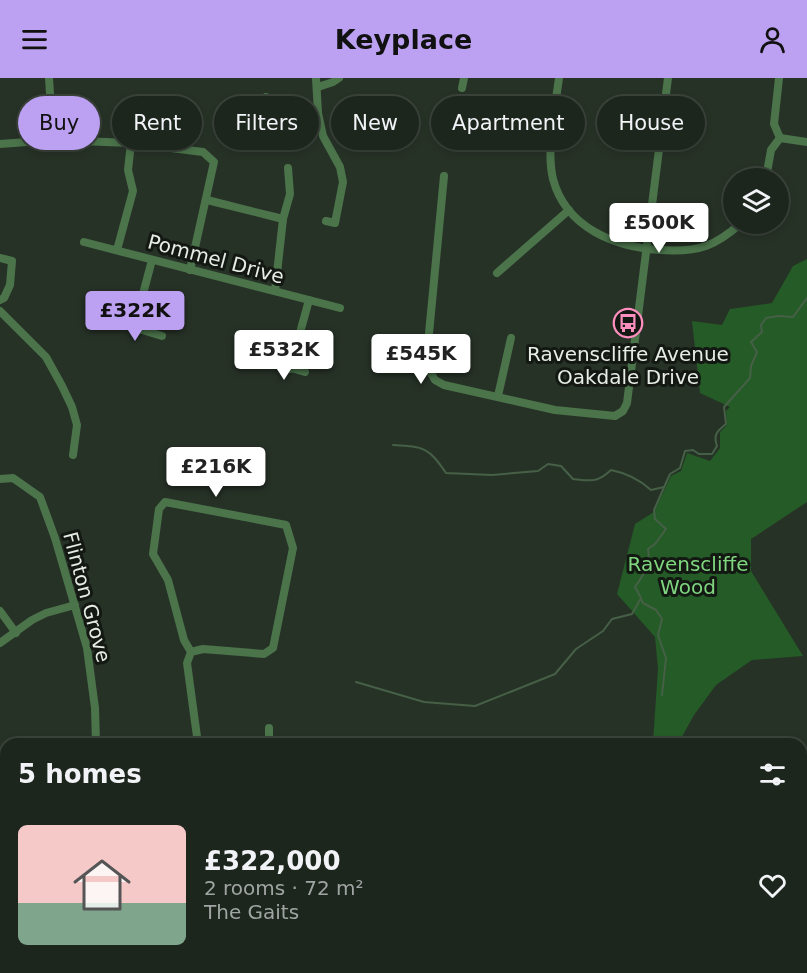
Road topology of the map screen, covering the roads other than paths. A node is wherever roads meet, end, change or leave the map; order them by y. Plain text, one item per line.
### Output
1 (49, 78) edge
2 (339, 78) edge
3 (559, 78) edge
4 (668, 78) edge
5 (779, 78) edge
6 (317, 82) edge
7 (50, 96) edge
8 (319, 118) edge
9 (780, 138) junction
10 (807, 142) edge
11 (18, 143) edge
12 (0, 144) edge
13 (130, 150) edge
14 (187, 150) edge
15 (288, 168) dead end
16 (768, 168) edge
17 (444, 176) dead end
18 (207, 200) junction
19 (569, 210) junction
20 (283, 219) junction
21 (326, 221) dead end
22 (729, 234) edge
23 (84, 242) dead end
24 (646, 249) junction
25 (117, 250) junction
26 (0, 258) edge
27 (153, 260) junction
28 (190, 270) junction
29 (497, 273) dead end
30 (275, 291) junction
31 (0, 300) edge
32 (309, 300) junction
33 (339, 308) dead end
34 (0, 311) edge
35 (116, 322) dead end
36 (134, 328) junction
37 (162, 336) dead end
38 (511, 338) dead end
39 (270, 363) dead end
40 (290, 369) junction
41 (305, 372) dead end
42 (498, 396) junction
43 (73, 455) dead end
44 (0, 479) edge
45 (75, 605) junction
46 (0, 611) edge
47 (16, 633) junction
48 (0, 644) edge
49 (191, 652) junction
50 (269, 728) dead end
51 (96, 738) edge
52 (197, 738) edge
53 (268, 738) edge

1 - 7 street
2 - 6 street
3 - 19 street
4 - 24 street
5 - 9 street
8 - 21 street
9 - 10 street
9 - 16 street
11 - 12 street
13 - 25 street
14 - 18 street
15 - 20 street
17 - 42 street
18 - 20 street
18 - 28 street
19 - 24 street
19 - 29 street
20 - 30 street
22 - 24 street
23 - 25 street, Pommel Drive
24 - 42 street
25 - 27 street, Pommel Drive
26 - 31 street
27 - 28 street, Pommel Drive
27 - 36 street
28 - 30 street, Pommel Drive
30 - 32 street, Pommel Drive
32 - 33 street, Pommel Drive
32 - 40 street
34 - 43 street
35 - 36 street
36 - 37 street
38 - 42 street
39 - 40 street
40 - 41 street
44 - 45 street, Flinton Grove
45 - 47 street
45 - 51 street, Flinton Grove
46 - 47 street
47 - 48 street
49 - 49 street
49 - 52 street
50 - 53 street

